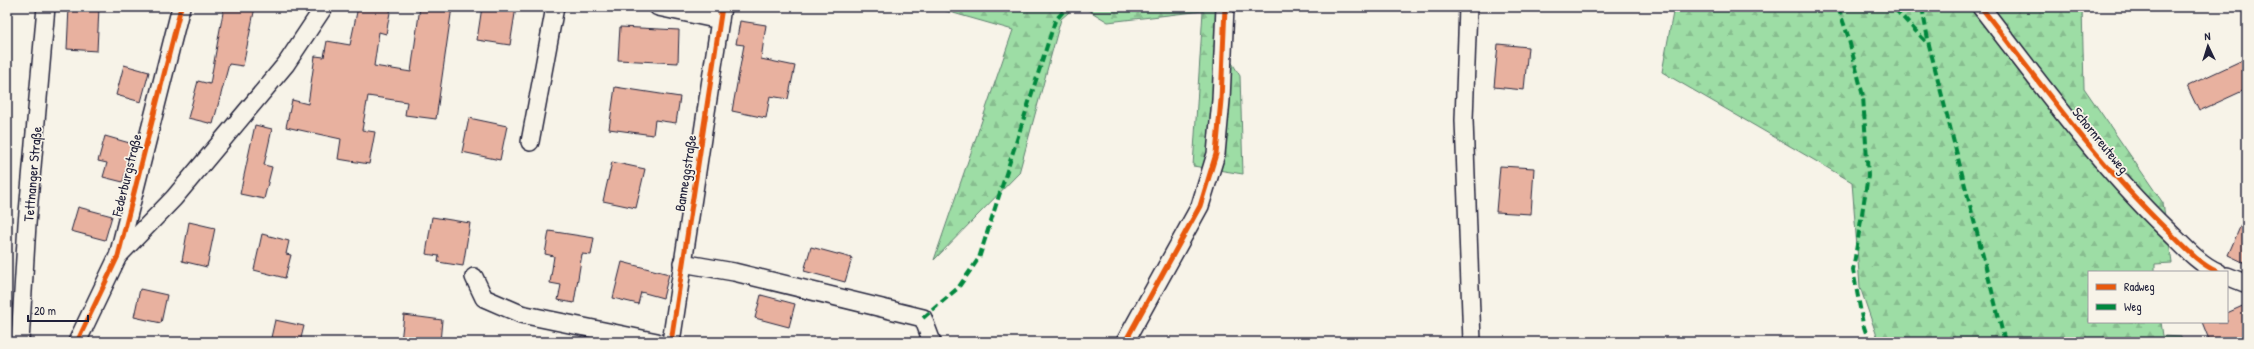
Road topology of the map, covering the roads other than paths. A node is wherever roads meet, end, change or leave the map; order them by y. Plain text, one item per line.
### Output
1 (46, 7) edge
2 (181, 7) edge
3 (324, 7) edge
4 (555, 7) edge
5 (658, 7) edge
6 (1225, 7) edge
7 (1468, 7) edge
8 (1981, 7) edge
9 (721, 14) edge
10 (530, 142) dead end
11 (118, 256) junction
12 (682, 263) junction
13 (2216, 271) edge
14 (2228, 276) edge
15 (474, 277) dead end
16 (2247, 284) edge
17 (20, 342) edge
18 (77, 342) edge
19 (657, 342) edge
20 (671, 342) edge
21 (932, 342) edge
22 (1125, 342) edge
23 (1472, 342) edge

1 - 17 street, Tettnanger Straße
2 - 11 street, Federburgstraße
3 - 11 street, Federburgstraße
4 - 10 street
5 - 9 street, Banneggstraße
6 - 22 street
7 - 23 street
8 - 13 street, Schornreuteweg
9 - 12 street, Banneggstraße
11 - 18 street, Federburgstraße
12 - 20 street, Banneggstraße
12 - 21 street
14 - 16 street
15 - 19 street

